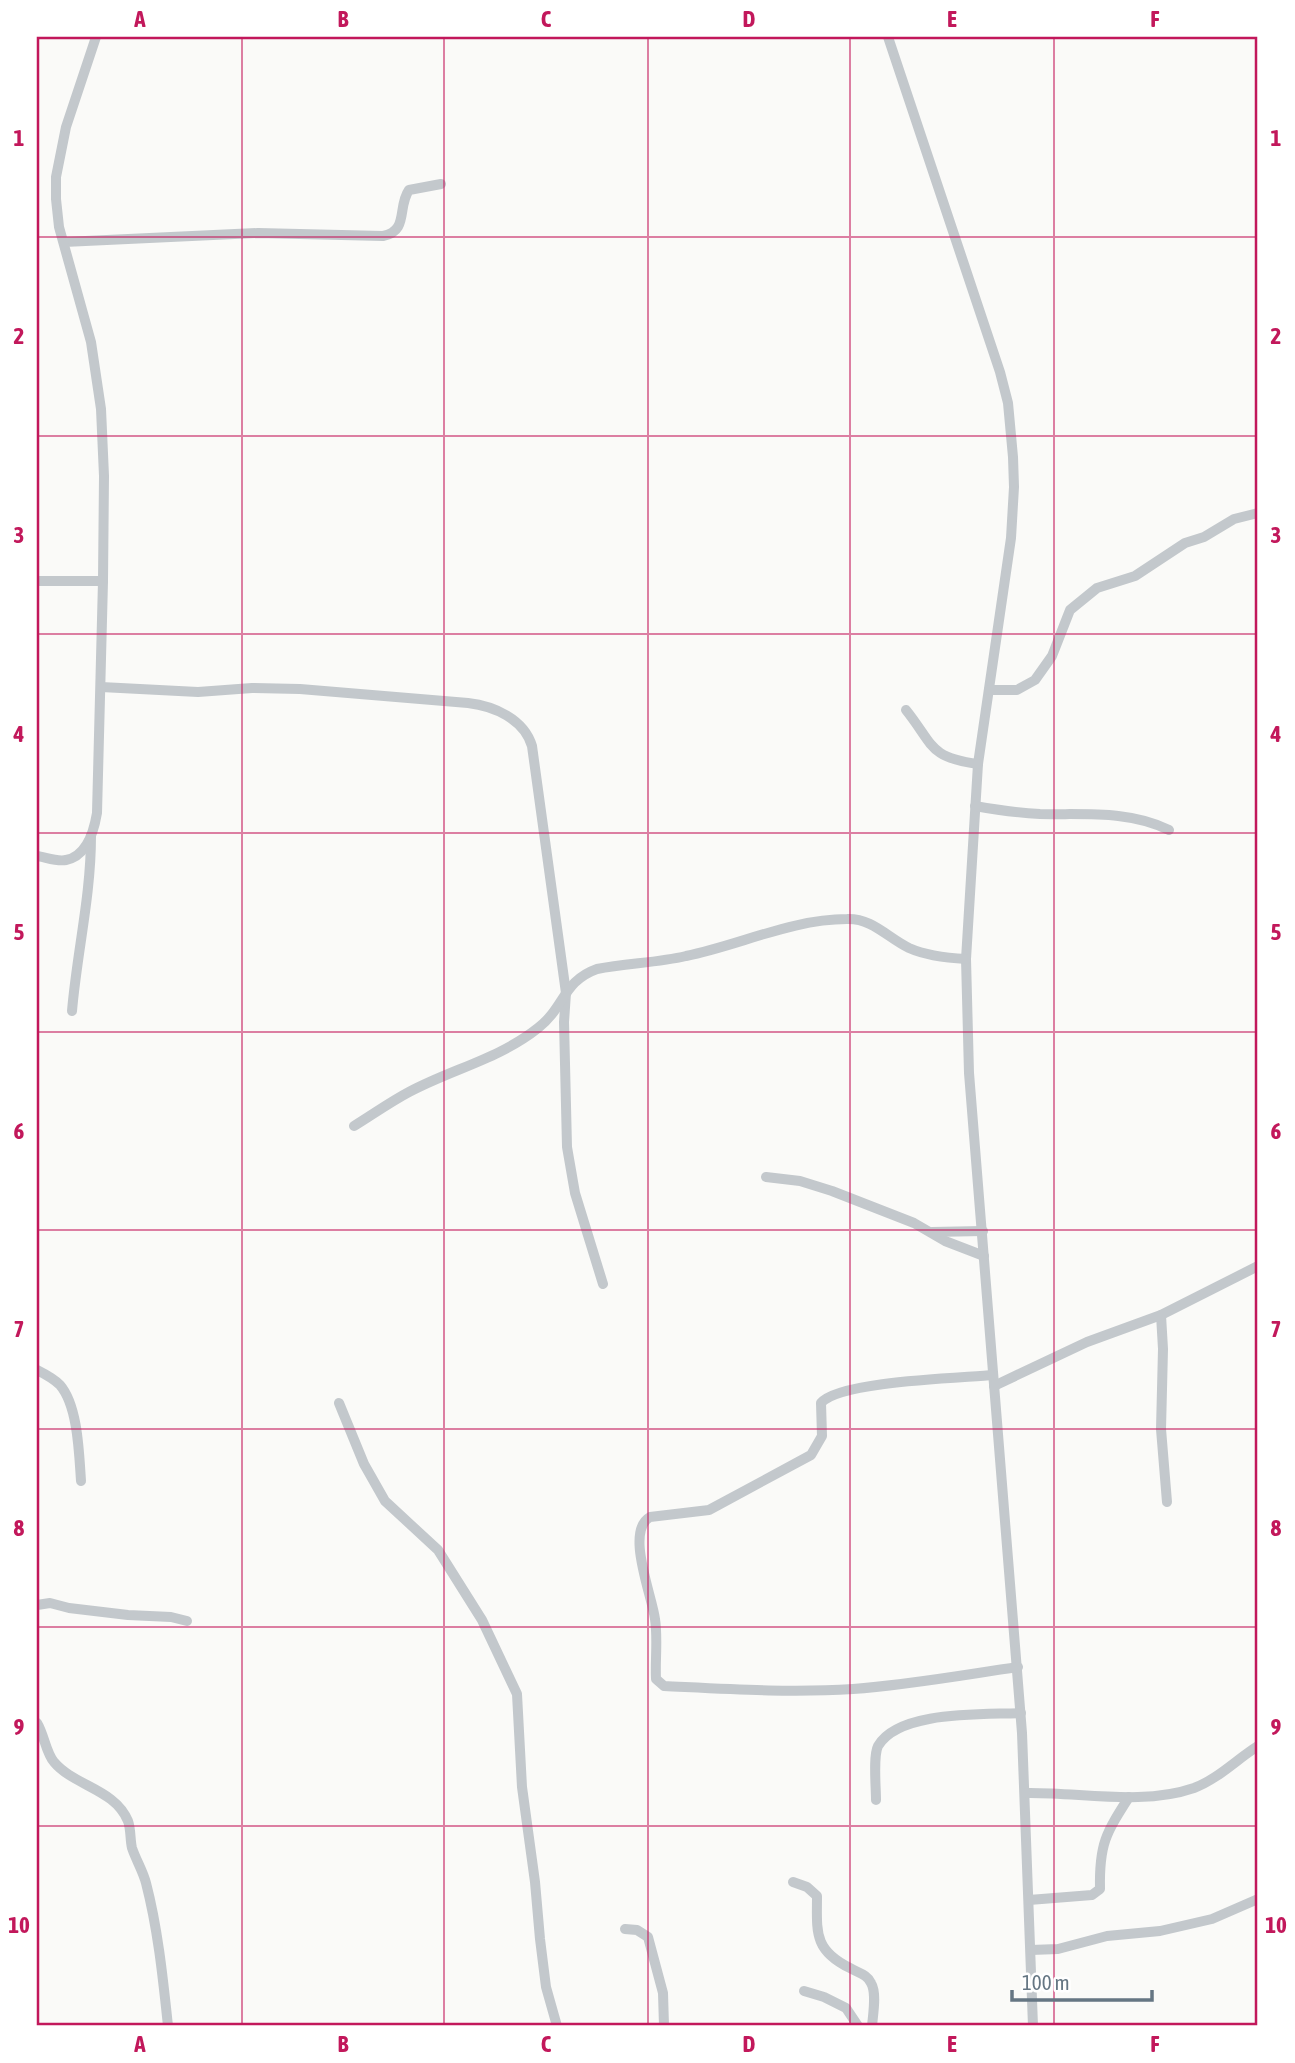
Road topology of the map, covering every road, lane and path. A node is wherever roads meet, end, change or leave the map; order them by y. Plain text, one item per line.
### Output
1 (96, 37) edge
2 (888, 37) edge
3 (441, 184) dead end
4 (64, 242) junction
5 (1258, 513) edge
6 (37, 581) edge
7 (103, 581) junction
8 (101, 687) junction
9 (989, 690) junction
10 (906, 710) dead end
11 (978, 764) junction
12 (975, 806) junction
13 (1169, 830) dead end
14 (91, 836) junction
15 (37, 856) edge
16 (966, 959) junction
17 (566, 993) junction
18 (72, 1011) dead end
19 (354, 1126) dead end
20 (766, 1177) dead end
21 (983, 1231) junction
22 (929, 1233) junction
23 (984, 1256) junction
24 (1258, 1266) edge
25 (603, 1284) dead end
26 (1161, 1315) junction
27 (37, 1370) edge
28 (993, 1380) junction
29 (339, 1403) dead end
30 (81, 1481) dead end
31 (1167, 1502) dead end
32 (37, 1605) edge
33 (187, 1621) dead end
34 (1018, 1667) junction
35 (1021, 1713) junction
36 (37, 1723) edge
37 (1258, 1746) edge
38 (1026, 1793) junction
39 (1129, 1797) junction
40 (876, 1800) dead end
41 (793, 1882) dead end
42 (1029, 1899) junction
43 (1258, 1899) edge
44 (625, 1929) dead end
45 (1031, 1950) junction
46 (804, 1991) dead end
47 (168, 2026) edge
48 (557, 2026) edge
49 (664, 2026) edge
50 (858, 2026) edge
51 (872, 2026) edge
52 (1033, 2026) edge

1 - 4 street
2 - 9 street
3 - 4 street
4 - 7 street
5 - 9 street
6 - 7 street
7 - 8 street
8 - 14 street
8 - 17 street
9 - 11 street
10 - 11 street
11 - 12 street
12 - 13 street
12 - 16 street
14 - 15 street
14 - 18 street
16 - 17 street
16 - 21 street
17 - 19 street
17 - 25 street
20 - 22 street
21 - 22 street
21 - 23 street
22 - 23 street
23 - 28 street
24 - 26 street
26 - 28 street
26 - 31 street
27 - 30 street
28 - 34 street
28 - 34 street
29 - 48 street
32 - 33 street
34 - 35 street
35 - 38 street
35 - 40 street
36 - 47 street
37 - 39 street
38 - 39 street
38 - 42 street
39 - 42 street
41 - 51 street
42 - 45 street
43 - 45 street
44 - 49 street
45 - 52 street
46 - 50 street

